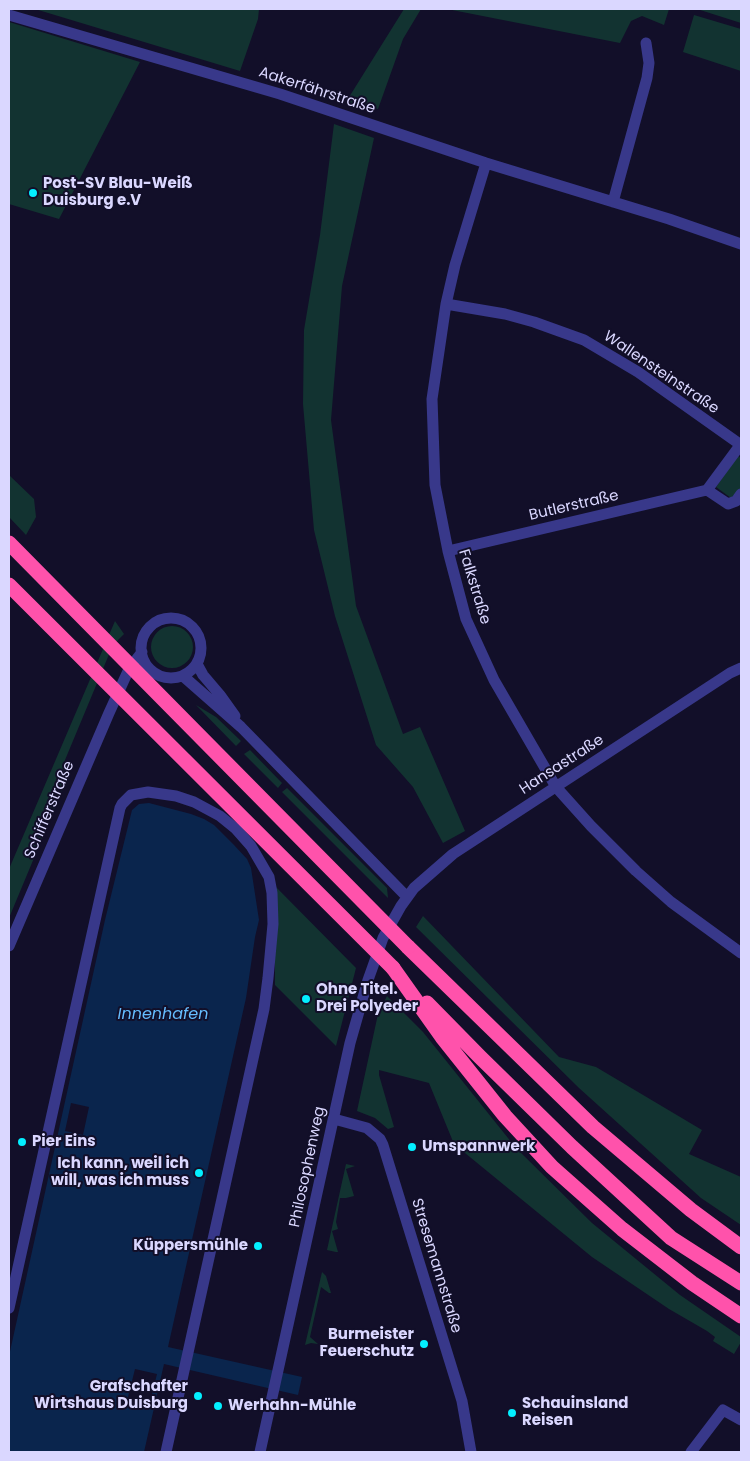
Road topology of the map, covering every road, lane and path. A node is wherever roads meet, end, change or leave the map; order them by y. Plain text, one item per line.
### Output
1 (9, 15) edge
2 (646, 43) dead end
3 (486, 163) junction
4 (613, 202) junction
5 (741, 244) edge
6 (446, 304) junction
7 (741, 445) edge
8 (707, 490) junction
9 (741, 494) edge
10 (9, 543) edge
11 (448, 551) junction
12 (9, 585) edge
13 (142, 652) junction
14 (197, 664) junction
15 (741, 668) edge
16 (151, 670) junction
17 (183, 676) junction
18 (109, 713) junction
19 (241, 727) junction
20 (556, 787) junction
21 (407, 897) junction
22 (9, 946) edge
23 (741, 953) edge
24 (393, 968) junction
25 (334, 1119) junction
26 (741, 1247) edge
27 (741, 1283) edge
28 (9, 1308) edge
29 (741, 1316) edge
30 (741, 1420) edge
31 (166, 1452) edge
32 (260, 1452) edge
33 (471, 1452) edge
34 (691, 1452) edge

1 - 3 street, Aakerfährstraße
2 - 4 street
3 - 4 street, Aakerfährstraße
3 - 6 street, Falkstraße
4 - 5 street, Aakerfährstraße
6 - 7 street, Wallensteinstraße
6 - 11 street, Falkstraße
7 - 8 street
8 - 9 street
8 - 11 street, Butlerstraße
10 - 26 highway, bridge
11 - 20 street, Falkstraße
12 - 24 highway, bridge
13 - 14 street, Schifferstraße
13 - 16 street
13 - 18 street, Schifferstraße
14 - 17 street
14 - 19 street
15 - 20 street, Hansastraße
16 - 17 street
16 - 18 street, Schifferstraße
17 - 19 street
18 - 22 street, Schifferstraße
19 - 21 street
20 - 21 street, Hansastraße
20 - 23 street, Falkstraße
21 - 25 street, Philosophenweg
24 - 27 highway
24 - 29 highway
25 - 32 street, Philosophenweg
25 - 33 street, Stresemannstraße
28 - 31 street
30 - 34 street

